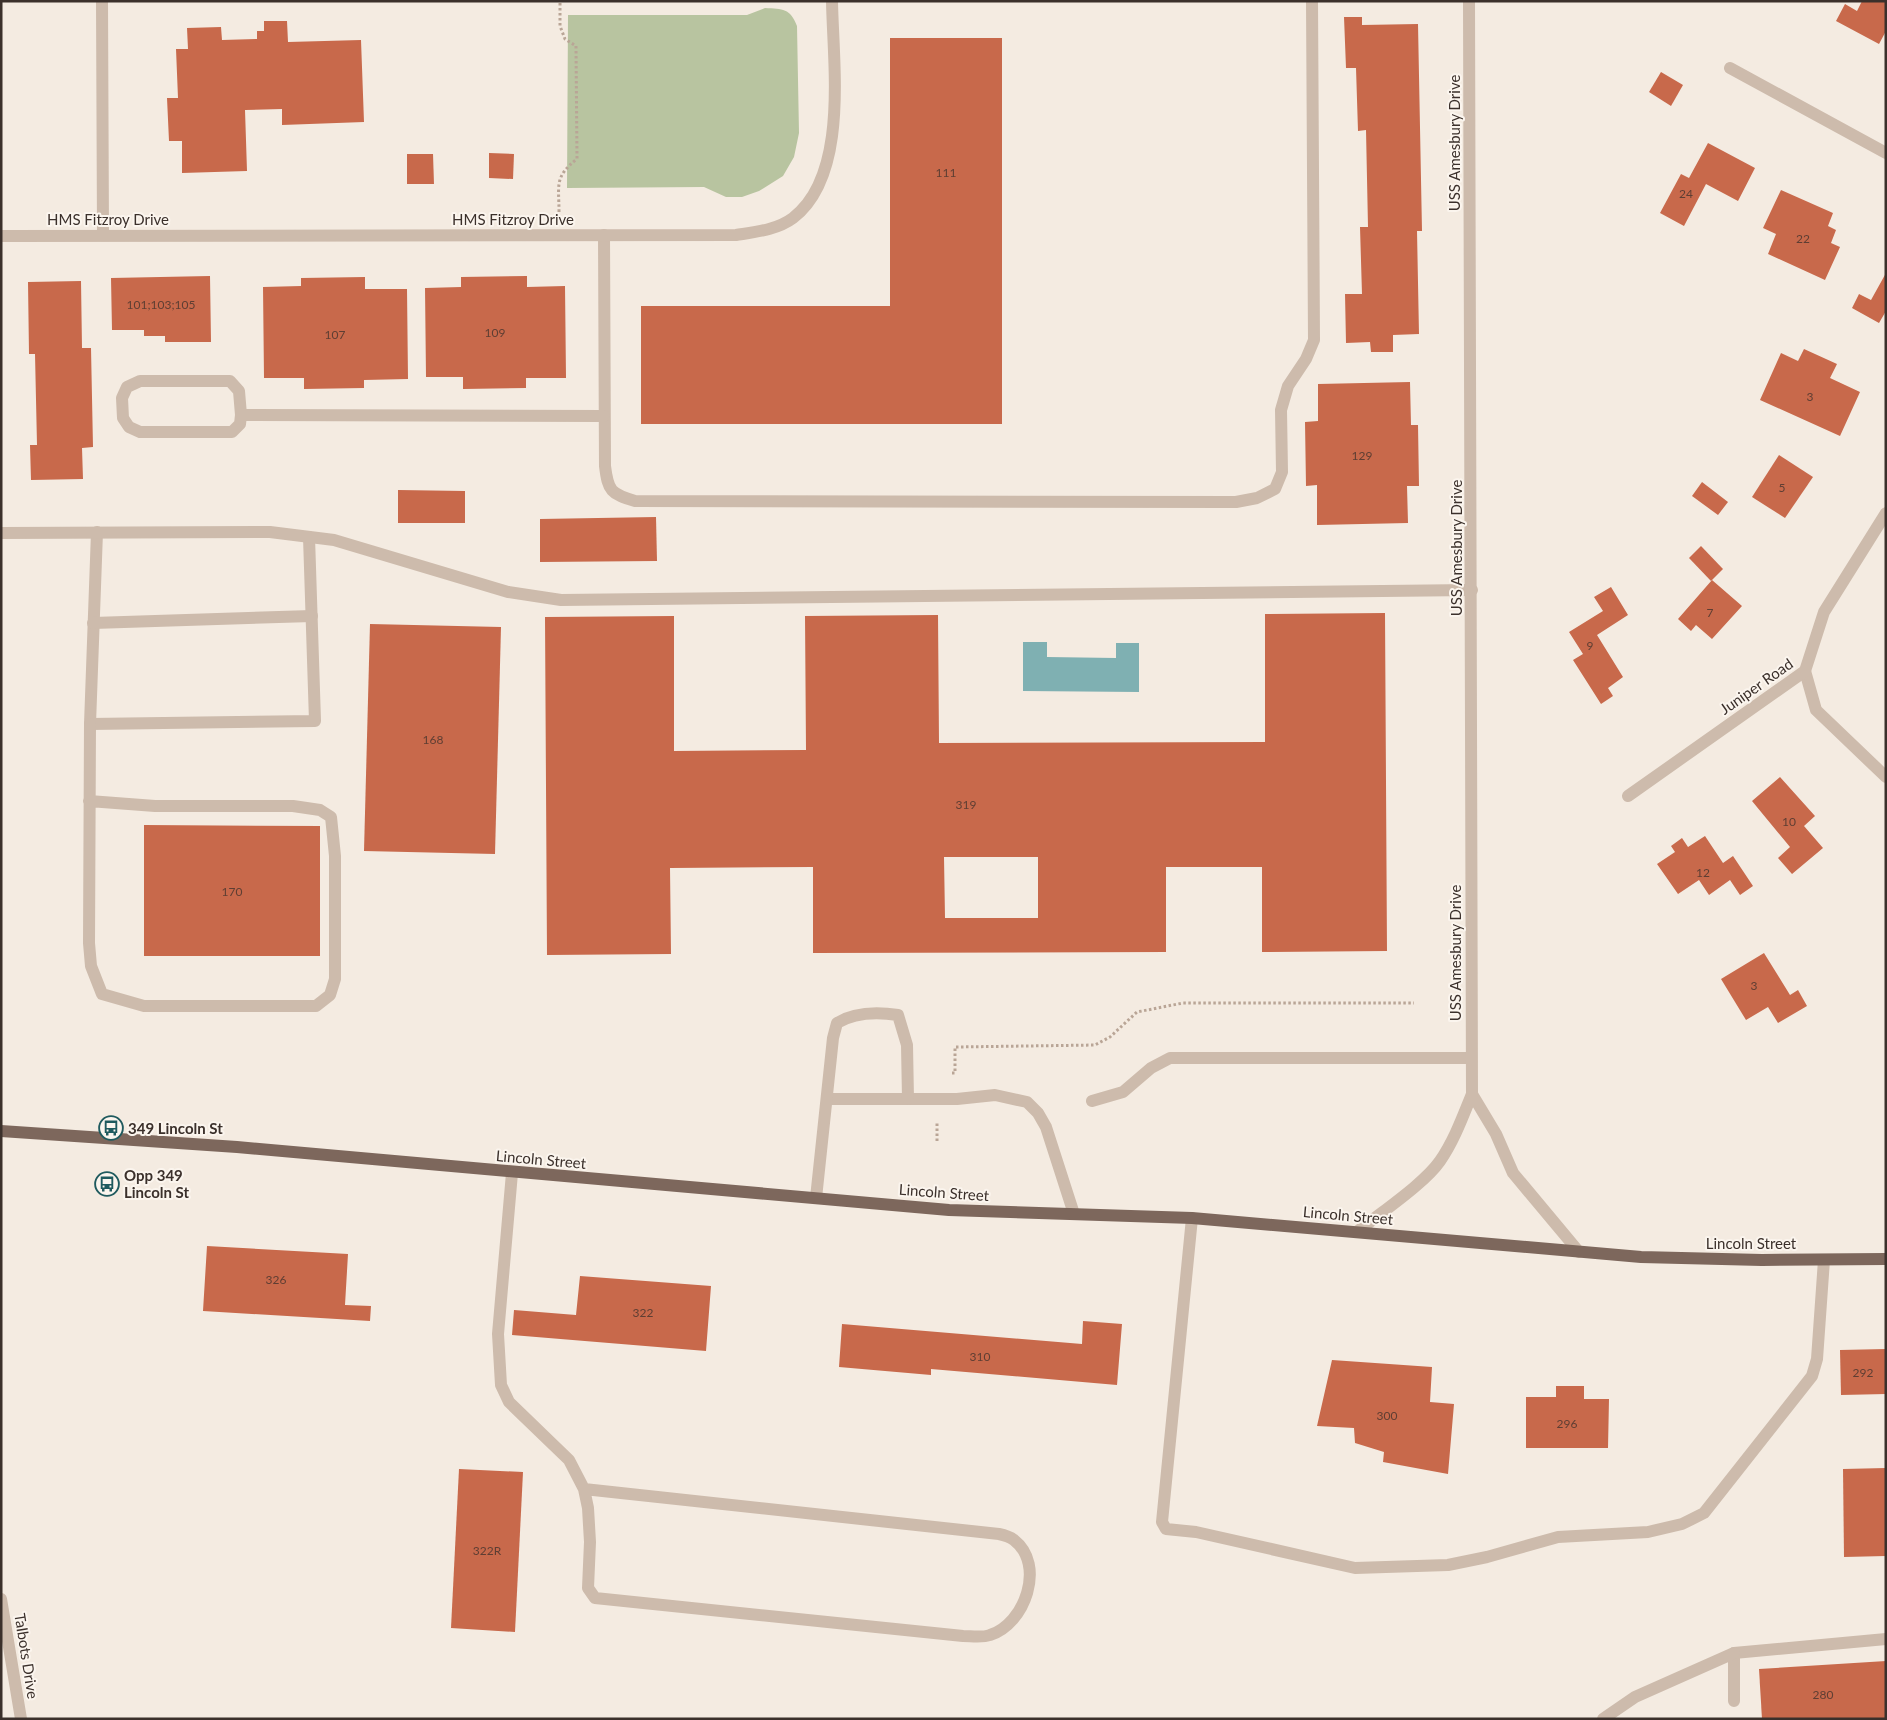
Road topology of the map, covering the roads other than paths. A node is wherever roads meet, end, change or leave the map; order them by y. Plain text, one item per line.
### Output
1 (102, 1) edge
2 (832, 1) edge
3 (1312, 1) edge
4 (1470, 1) edge
5 (1730, 68) dead end
6 (1886, 153) edge
7 (103, 235) junction
8 (1, 236) edge
9 (604, 236) junction
10 (241, 415) junction
11 (604, 416) junction
12 (1886, 513) edge
13 (97, 532) junction
14 (1, 533) edge
15 (309, 537) junction
16 (1472, 590) junction
17 (312, 616) junction
18 (93, 623) junction
19 (1806, 671) junction
20 (90, 724) junction
21 (1886, 777) edge
22 (1628, 796) dead end
23 (89, 801) junction
24 (1471, 1058) junction
25 (1472, 1094) junction
26 (828, 1099) junction
27 (908, 1099) junction
28 (1092, 1101) dead end
29 (1, 1131) edge
30 (512, 1173) junction
31 (816, 1198) junction
32 (1074, 1214) junction
33 (1192, 1218) junction
34 (1357, 1232) junction
35 (1579, 1252) junction
36 (1886, 1259) edge
37 (1824, 1260) junction
38 (584, 1488) junction
39 (1, 1599) edge
40 (1886, 1639) edge
41 (1734, 1653) junction
42 (1734, 1701) dead end
43 (21, 1719) edge
44 (1603, 1719) edge

1 - 7 street
2 - 9 street, HMS Fitzroy Drive
3 - 11 street
4 - 16 street, USS Amesbury Drive
5 - 6 street
7 - 8 street, HMS Fitzroy Drive
7 - 9 street, HMS Fitzroy Drive
9 - 11 street
10 - 10 street
10 - 11 street
12 - 19 street, Juniper Road
13 - 14 street
13 - 15 street
13 - 18 street
15 - 16 street
15 - 17 street
16 - 24 street, USS Amesbury Drive
17 - 18 street
17 - 20 street
18 - 20 street
19 - 21 street
19 - 22 street, Juniper Road
20 - 23 street
23 - 23 street
24 - 25 street, USS Amesbury Drive
24 - 28 street
25 - 34 street, USS Amesbury Drive
25 - 35 street, USS Amesbury Drive
26 - 27 street
26 - 27 street
26 - 31 street
27 - 32 street
29 - 30 main road, Lincoln Street
30 - 31 main road, Lincoln Street
30 - 38 street
31 - 32 main road, Lincoln Street
32 - 33 main road, Lincoln Street
33 - 34 main road, Lincoln Street
33 - 37 street
34 - 35 main road, Lincoln Street
35 - 37 main road, Lincoln Street
36 - 37 main road, Lincoln Street
38 - 38 street
39 - 43 street, Talbots Drive
40 - 41 street
41 - 42 street
41 - 44 street

